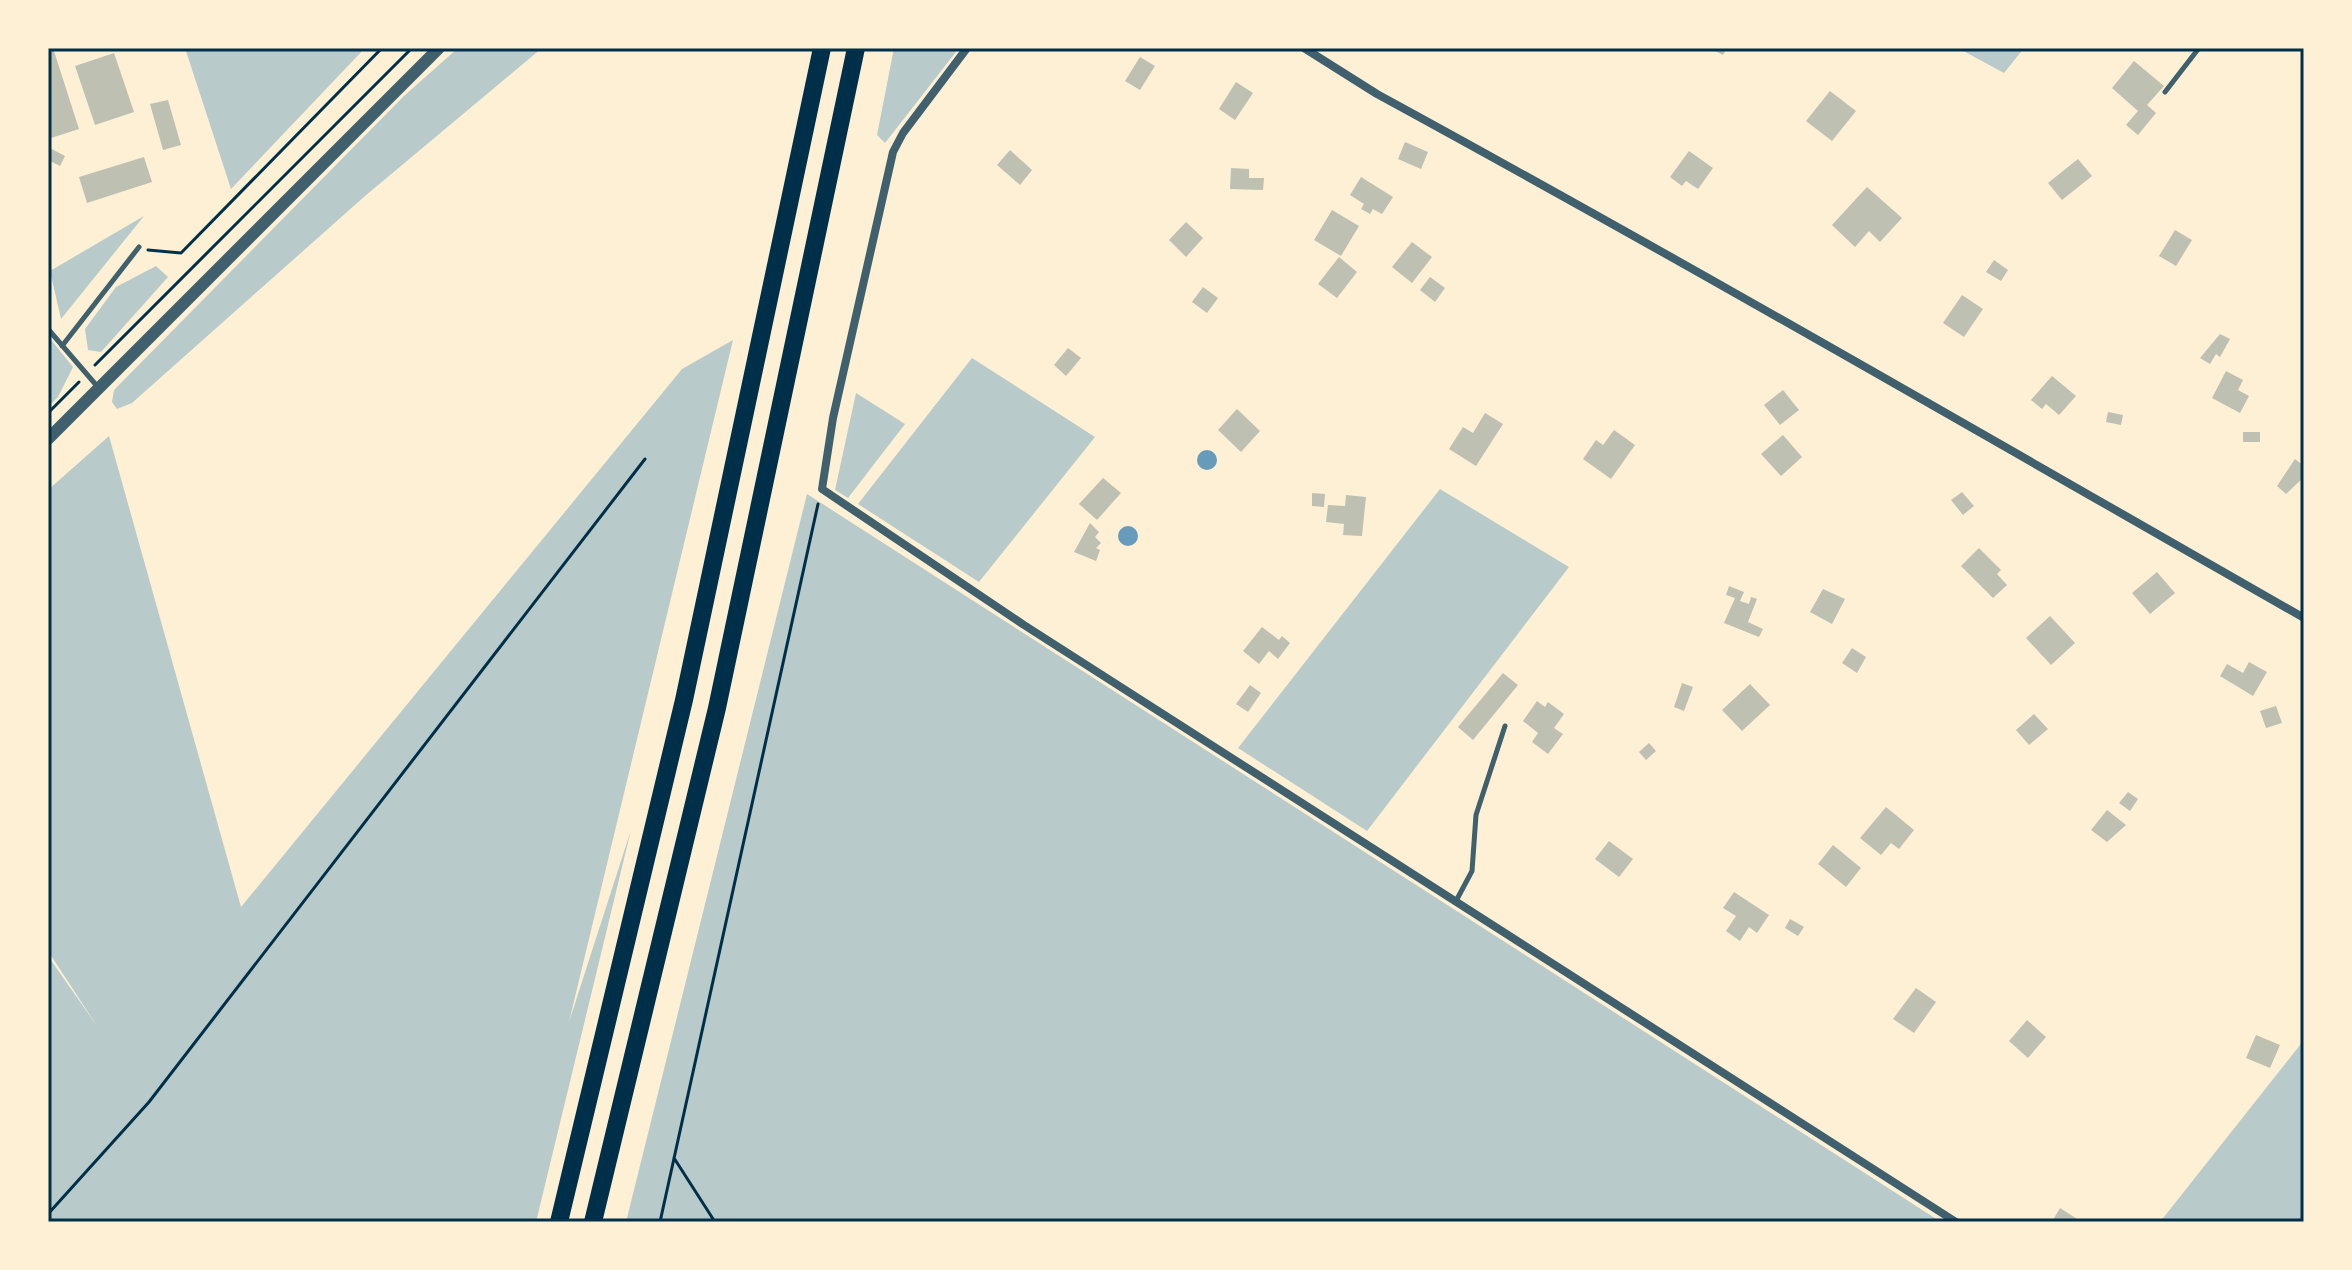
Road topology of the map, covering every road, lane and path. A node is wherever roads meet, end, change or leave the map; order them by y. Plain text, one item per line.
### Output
1 (382, 48) edge
2 (412, 48) edge
3 (439, 48) edge
4 (822, 48) edge
5 (856, 48) edge
6 (967, 48) edge
7 (1304, 48) edge
8 (2199, 48) edge
9 (2165, 92) dead end
10 (139, 247) joint
11 (48, 329) edge
12 (62, 346) junction
13 (87, 374) junction
14 (98, 388) junction
15 (48, 413) edge
16 (48, 439) edge
17 (645, 459) dead end
18 (822, 489) junction
19 (2304, 618) edge
20 (1505, 726) dead end
21 (1456, 901) junction
22 (674, 1158) junction
23 (48, 1214) edge
24 (559, 1222) edge
25 (593, 1222) edge
26 (660, 1222) edge
27 (715, 1222) edge
28 (1956, 1222) edge

1 - 10 path
2 - 13 path
3 - 14 street
4 - 24 highway
5 - 25 highway
6 - 18 street
7 - 19 street
8 - 9 lane
10 - 12 lane
11 - 12 lane
12 - 13 lane
13 - 14 lane
13 - 15 path
14 - 16 street
17 - 23 path
18 - 21 street
18 - 22 path
20 - 21 lane
21 - 28 street
22 - 26 path
22 - 27 path

